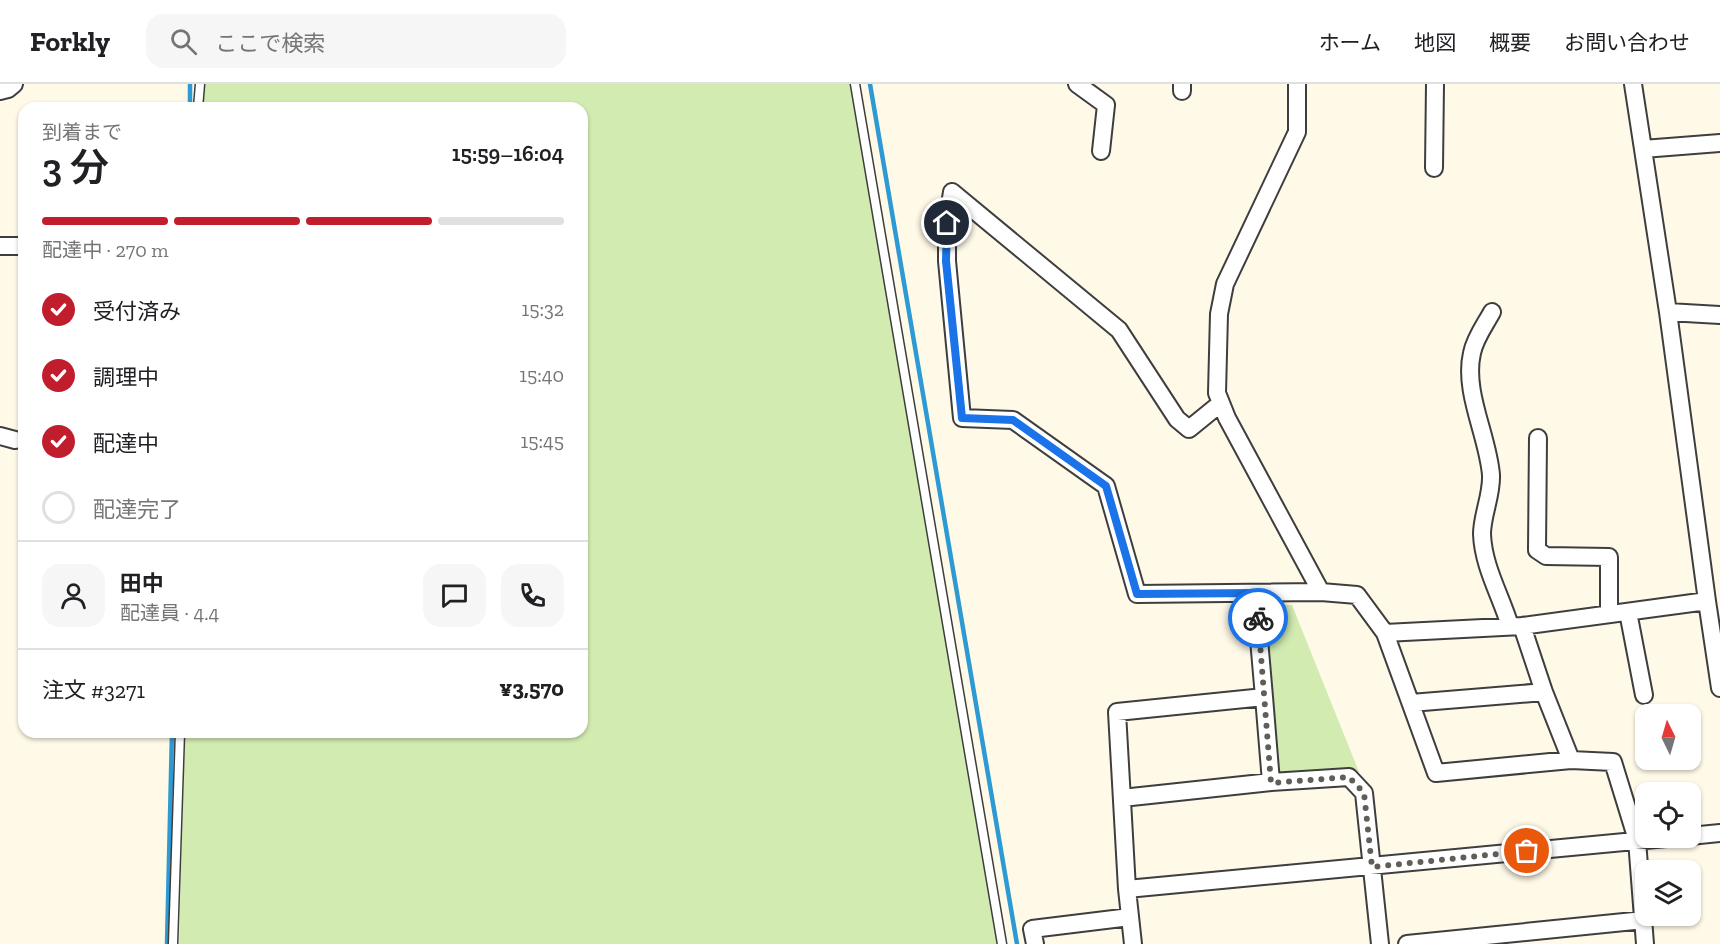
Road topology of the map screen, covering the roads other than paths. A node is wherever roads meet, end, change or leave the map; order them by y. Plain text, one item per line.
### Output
1 (14, 84) edge
2 (200, 84) edge
3 (855, 84) edge
4 (1077, 84) edge
5 (1297, 84) edge
6 (1435, 84) edge
7 (1633, 84) edge
8 (0, 91) edge
9 (198, 102) edge
10 (1720, 143) edge
11 (1643, 150) junction
12 (1101, 152) dead end
13 (1434, 168) dead end
14 (0, 246) edge
15 (18, 246) edge
16 (1492, 312) dead end
17 (1668, 312) junction
18 (1720, 315) edge
19 (1221, 403) junction
20 (1538, 438) dead end
21 (1321, 592) junction
22 (1256, 593) junction
23 (1707, 601) junction
24 (1628, 612) junction
25 (1609, 614) junction
26 (1516, 626) junction
27 (1385, 633) junction
28 (1720, 688) edge
29 (1544, 692) junction
30 (1644, 695) dead end
31 (1264, 697) junction
32 (1411, 704) junction
33 (180, 738) edge
34 (1571, 760) junction
35 (1271, 783) junction
36 (1122, 798) junction
37 (1720, 833) edge
38 (1635, 834) edge
39 (1701, 835) edge
40 (1635, 840) edge
41 (1372, 867) junction
42 (1127, 889) junction
43 (1130, 917) junction
44 (1635, 921) edge
45 (1644, 926) edge
46 (173, 944) edge
47 (1002, 944) edge
48 (1035, 944) edge
49 (1133, 944) edge
50 (1380, 944) edge
51 (1407, 944) edge
52 (1645, 944) edge

1 - 8 street
2 - 9 lane
3 - 47 lane
4 - 12 street
5 - 19 street
6 - 13 street
7 - 11 street
10 - 11 street
11 - 17 street
14 - 15 street
16 - 26 street
17 - 18 street
17 - 23 street
19 - 21 street
19 - 22 street
20 - 25 street
21 - 22 street
21 - 27 street
22 - 31 street
23 - 24 street
23 - 28 street
24 - 25 street
24 - 30 street
25 - 26 street
26 - 27 street
26 - 29 street
27 - 32 street
29 - 32 street
29 - 34 street
31 - 35 street
31 - 36 street
32 - 34 street
33 - 46 lane
34 - 38 street
35 - 36 street
35 - 41 street
36 - 42 street
37 - 39 street
40 - 41 street
41 - 42 street
41 - 50 street
42 - 43 street
43 - 48 street
43 - 49 street
44 - 51 street
45 - 52 street

